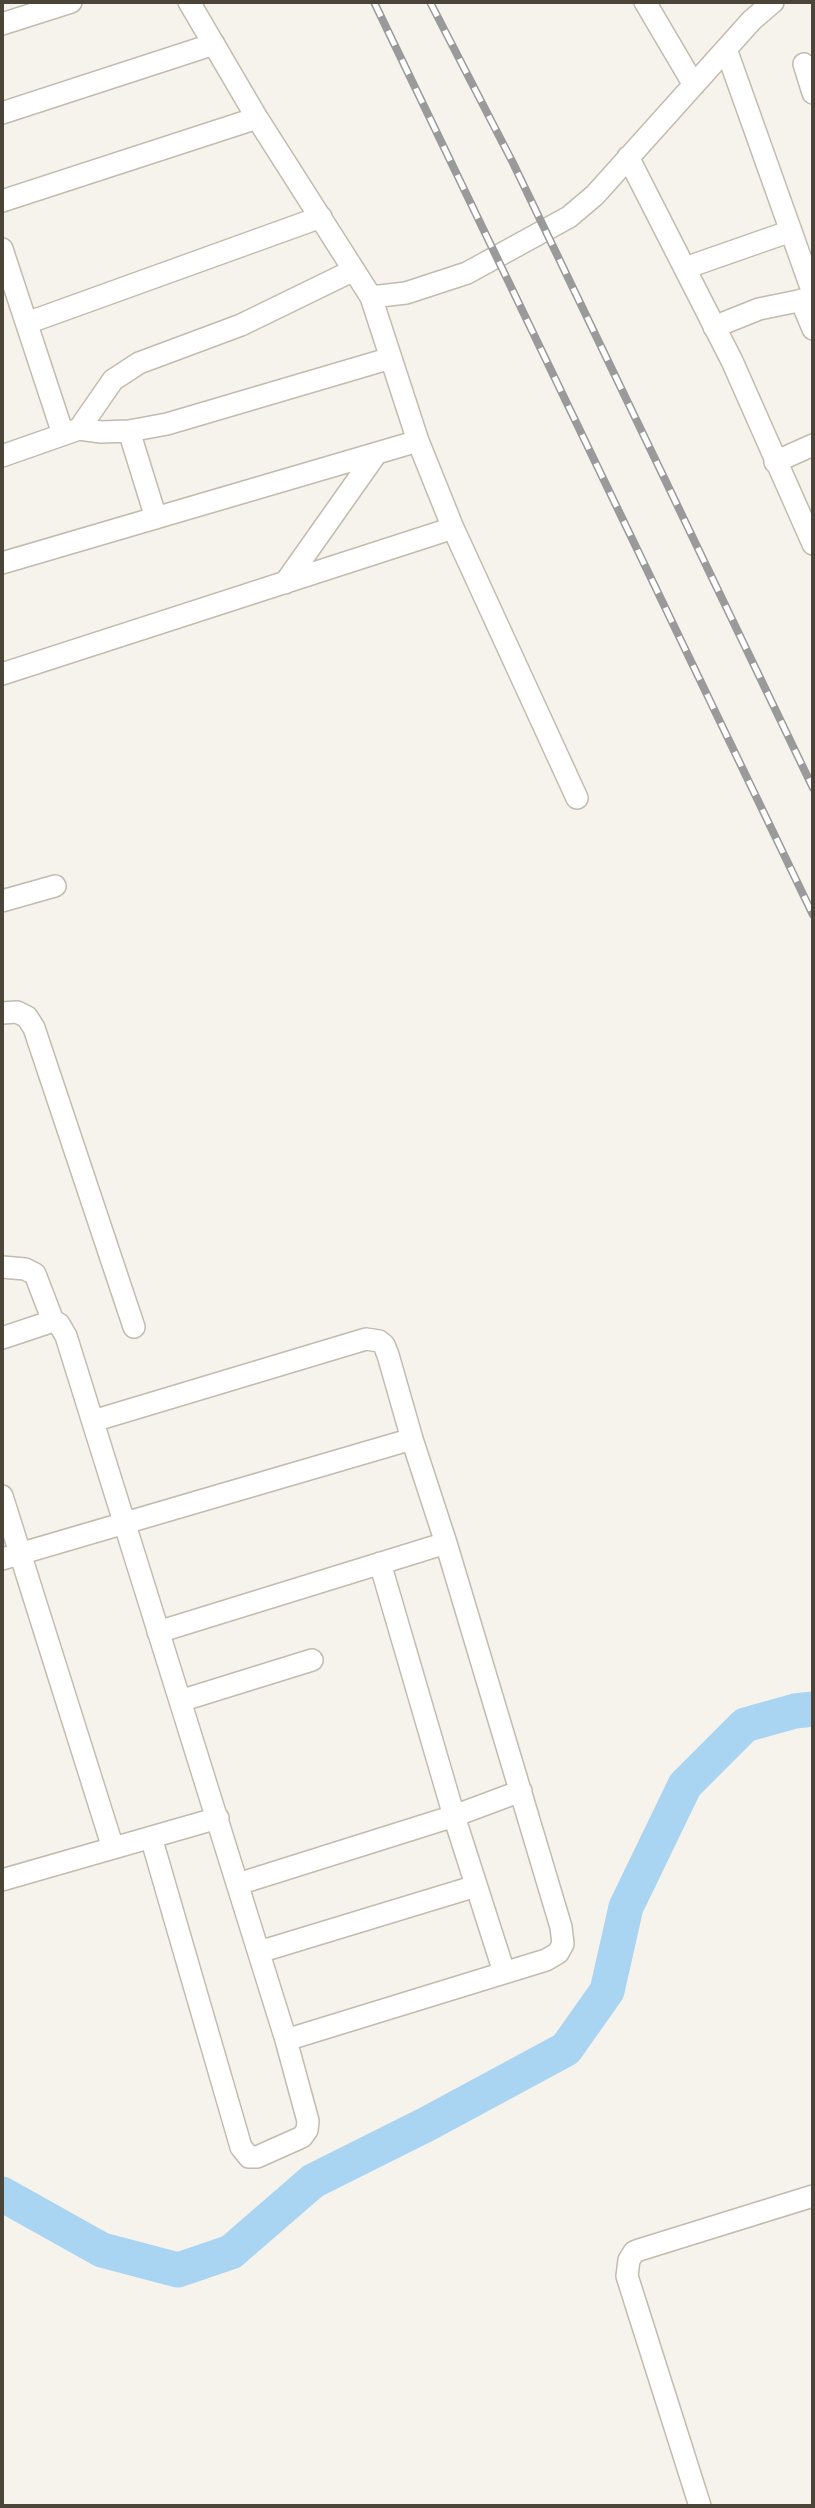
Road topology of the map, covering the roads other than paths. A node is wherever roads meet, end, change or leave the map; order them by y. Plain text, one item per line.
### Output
1 (71, 2) edge
2 (189, 2) edge
3 (645, 2) edge
4 (773, 2) edge
5 (2, 24) edge
6 (214, 44) junction
7 (726, 49) junction
8 (804, 64) dead end
9 (694, 85) junction
10 (813, 93) edge
11 (2, 113) edge
12 (257, 118) junction
13 (628, 157) junction
14 (2, 201) edge
15 (321, 217) junction
16 (791, 231) junction
17 (2, 249) edge
18 (685, 268) junction
19 (354, 270) junction
20 (371, 297) junction
21 (809, 297) edge
22 (27, 323) junction
23 (714, 327) junction
24 (813, 329) edge
25 (391, 358) junction
26 (71, 431) junction
27 (130, 432) junction
28 (418, 442) junction
29 (813, 445) edge
30 (376, 454) junction
31 (2, 456) edge
32 (775, 462) junction
33 (156, 518) junction
34 (453, 528) junction
35 (813, 544) edge
36 (2, 563) edge
37 (285, 583) junction
38 (2, 674) edge
39 (577, 798) dead end
40 (55, 886) dead end
41 (2, 901) edge
42 (2, 1013) edge
43 (2, 1267) edge
44 (53, 1321) junction
45 (134, 1326) dead end
46 (2, 1338) edge
47 (93, 1421) junction
48 (412, 1439) junction
49 (2, 1496) edge
50 (125, 1522) junction
51 (446, 1542) junction
52 (11, 1556) edge
53 (380, 1563) junction
54 (158, 1632) junction
55 (312, 1660) dead end
56 (180, 1701) junction
57 (521, 1791) junction
58 (454, 1816) junction
59 (218, 1818) junction
60 (151, 1837) junction
61 (113, 1848) junction
62 (4, 1873) edge
63 (238, 1884) junction
64 (476, 1886) junction
65 (259, 1952) junction
66 (504, 1972) junction
67 (286, 2040) junction
68 (813, 2196) edge
69 (700, 2506) edge

1 - 5 street
2 - 6 street
3 - 9 street
4 - 7 street
6 - 11 street
6 - 12 street
7 - 9 street
7 - 16 street
8 - 10 street
9 - 13 street
12 - 14 street
12 - 15 street
13 - 18 street
13 - 20 street
15 - 19 street
15 - 22 street
16 - 18 street
16 - 21 street
17 - 22 street
18 - 23 street
19 - 20 street
19 - 26 street
20 - 25 street
21 - 23 street
21 - 24 street
22 - 26 street
23 - 32 street
25 - 27 street
25 - 28 street
26 - 27 street
26 - 31 street
27 - 33 street
28 - 30 street
28 - 34 street
29 - 32 street
30 - 33 street
30 - 37 street
32 - 35 street
33 - 36 street
34 - 37 street
34 - 39 street
37 - 38 street
40 - 41 street
42 - 45 street
43 - 44 street
44 - 46 street
44 - 47 street
47 - 48 street
47 - 50 street
48 - 50 street
48 - 51 street
49 - 52 street
50 - 52 street
50 - 54 street
51 - 53 street
51 - 57 street
52 - 61 street
53 - 54 street
53 - 58 street
54 - 56 street
55 - 56 street
56 - 59 street
57 - 58 street
57 - 66 street
58 - 63 street
58 - 64 street
59 - 60 street
59 - 63 street
60 - 61 street
60 - 67 street
61 - 62 street
63 - 65 street
64 - 65 street
64 - 66 street
65 - 67 street
66 - 67 street
68 - 69 street

